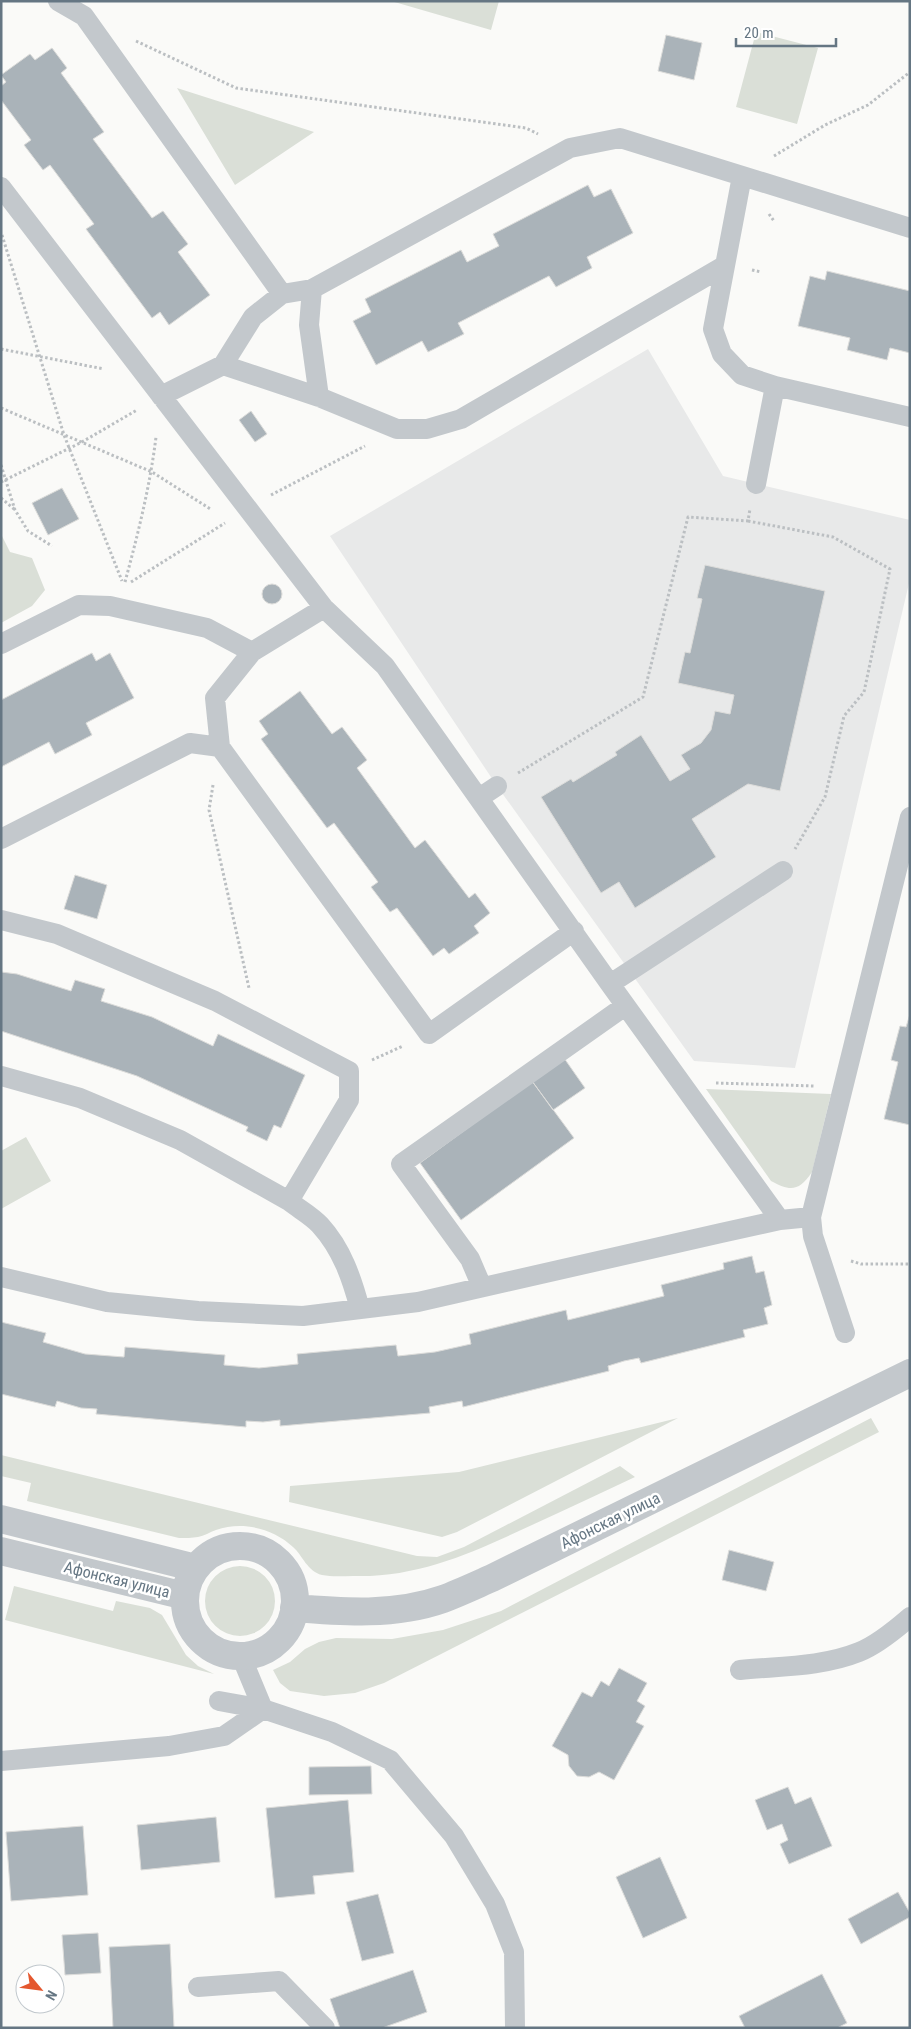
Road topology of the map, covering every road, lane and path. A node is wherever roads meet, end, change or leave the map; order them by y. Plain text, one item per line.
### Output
1 (58, 1) edge
2 (129, 38) dead end
3 (910, 72) edge
4 (570, 148) junction
5 (742, 176) junction
6 (1, 187) edge
7 (910, 228) edge
8 (1, 233) edge
9 (724, 266) junction
10 (312, 289) junction
11 (282, 294) junction
12 (1, 349) edge
13 (39, 357) junction
14 (223, 365) junction
15 (112, 372) dead end
16 (775, 386) junction
17 (161, 396) junction
18 (319, 397) junction
19 (1, 408) edge
20 (910, 417) edge
21 (64, 435) junction
22 (82, 442) junction
23 (70, 448) junction
24 (1, 465) edge
25 (152, 472) junction
26 (6, 480) junction
27 (1, 482) edge
28 (756, 484) joint
29 (1, 498) edge
30 (15, 510) junction
31 (213, 511) dead end
32 (221, 516) dead end
33 (229, 520) dead end
34 (748, 521) junction
35 (52, 546) dead end
36 (324, 608) junction
37 (1, 644) edge
38 (252, 652) junction
39 (220, 747) junction
40 (497, 786) joint
41 (479, 798) junction
42 (910, 817) edge
43 (1, 839) edge
44 (782, 871) joint
45 (1, 920) edge
46 (574, 931) junction
47 (610, 984) junction
48 (625, 1006) junction
49 (257, 1023) junction
50 (429, 1034) junction
51 (349, 1071) junction
52 (1, 1076) edge
53 (681, 1082) junction
54 (843, 1086) junction
55 (289, 1201) junction
56 (811, 1218) junction
57 (780, 1220) junction
58 (845, 1260) dead end
59 (910, 1264) edge
60 (1, 1277) edge
61 (482, 1287) junction
62 (360, 1310) junction
63 (845, 1333) dead end
64 (910, 1373) edge
65 (1, 1519) edge
66 (1, 1551) edge
67 (196, 1568) junction
68 (185, 1596) junction
69 (294, 1608) junction
70 (910, 1617) edge
71 (241, 1656) junction
72 (740, 1670) dead end
73 (219, 1701) dead end
74 (263, 1709) junction
75 (1, 1761) edge
76 (198, 1987) dead end
77 (325, 2028) edge
78 (515, 2028) edge

1 - 11 lane
2 - 4 path
3 - 5 path
4 - 5 lane
4 - 10 lane
5 - 7 lane
5 - 9 lane
6 - 17 lane
8 - 13 path
9 - 16 lane
9 - 18 lane
10 - 11 lane
10 - 18 lane
11 - 14 lane
12 - 13 path
13 - 15 path
13 - 21 path
14 - 17 lane
14 - 18 lane
16 - 20 lane
16 - 28 lane
17 - 22 path
17 - 25 path
17 - 36 lane
19 - 21 path
21 - 22 path
21 - 23 path
22 - 23 path
22 - 25 path
23 - 25 path
23 - 26 path
24 - 26 path
25 - 31 path
26 - 27 path
26 - 30 path
28 - 34 path
29 - 30 path
30 - 35 path
32 - 33 path
34 - 40 path
34 - 44 path
36 - 38 lane
36 - 41 lane
37 - 38 lane
38 - 39 lane
39 - 43 lane
39 - 49 path
39 - 50 lane
40 - 41 lane
41 - 46 lane
42 - 54 lane
44 - 47 lane
45 - 49 lane
46 - 47 lane
46 - 50 lane
47 - 48 lane
48 - 53 lane
48 - 61 lane
49 - 51 lane
50 - 51 path
51 - 55 lane
52 - 55 lane
53 - 54 path
53 - 57 lane
54 - 56 lane
55 - 62 lane
56 - 57 lane
56 - 63 lane
57 - 61 lane
58 - 59 path
60 - 62 lane
61 - 62 lane
64 - 69 street, Афонская улица
65 - 67 street, Афонская улица
66 - 68 street, Афонская улица
67 - 68 street
67 - 69 street
68 - 71 street, Афонская улица
69 - 71 street
70 - 72 lane
71 - 74 lane
73 - 74 lane
74 - 75 lane
74 - 78 lane
76 - 77 lane

